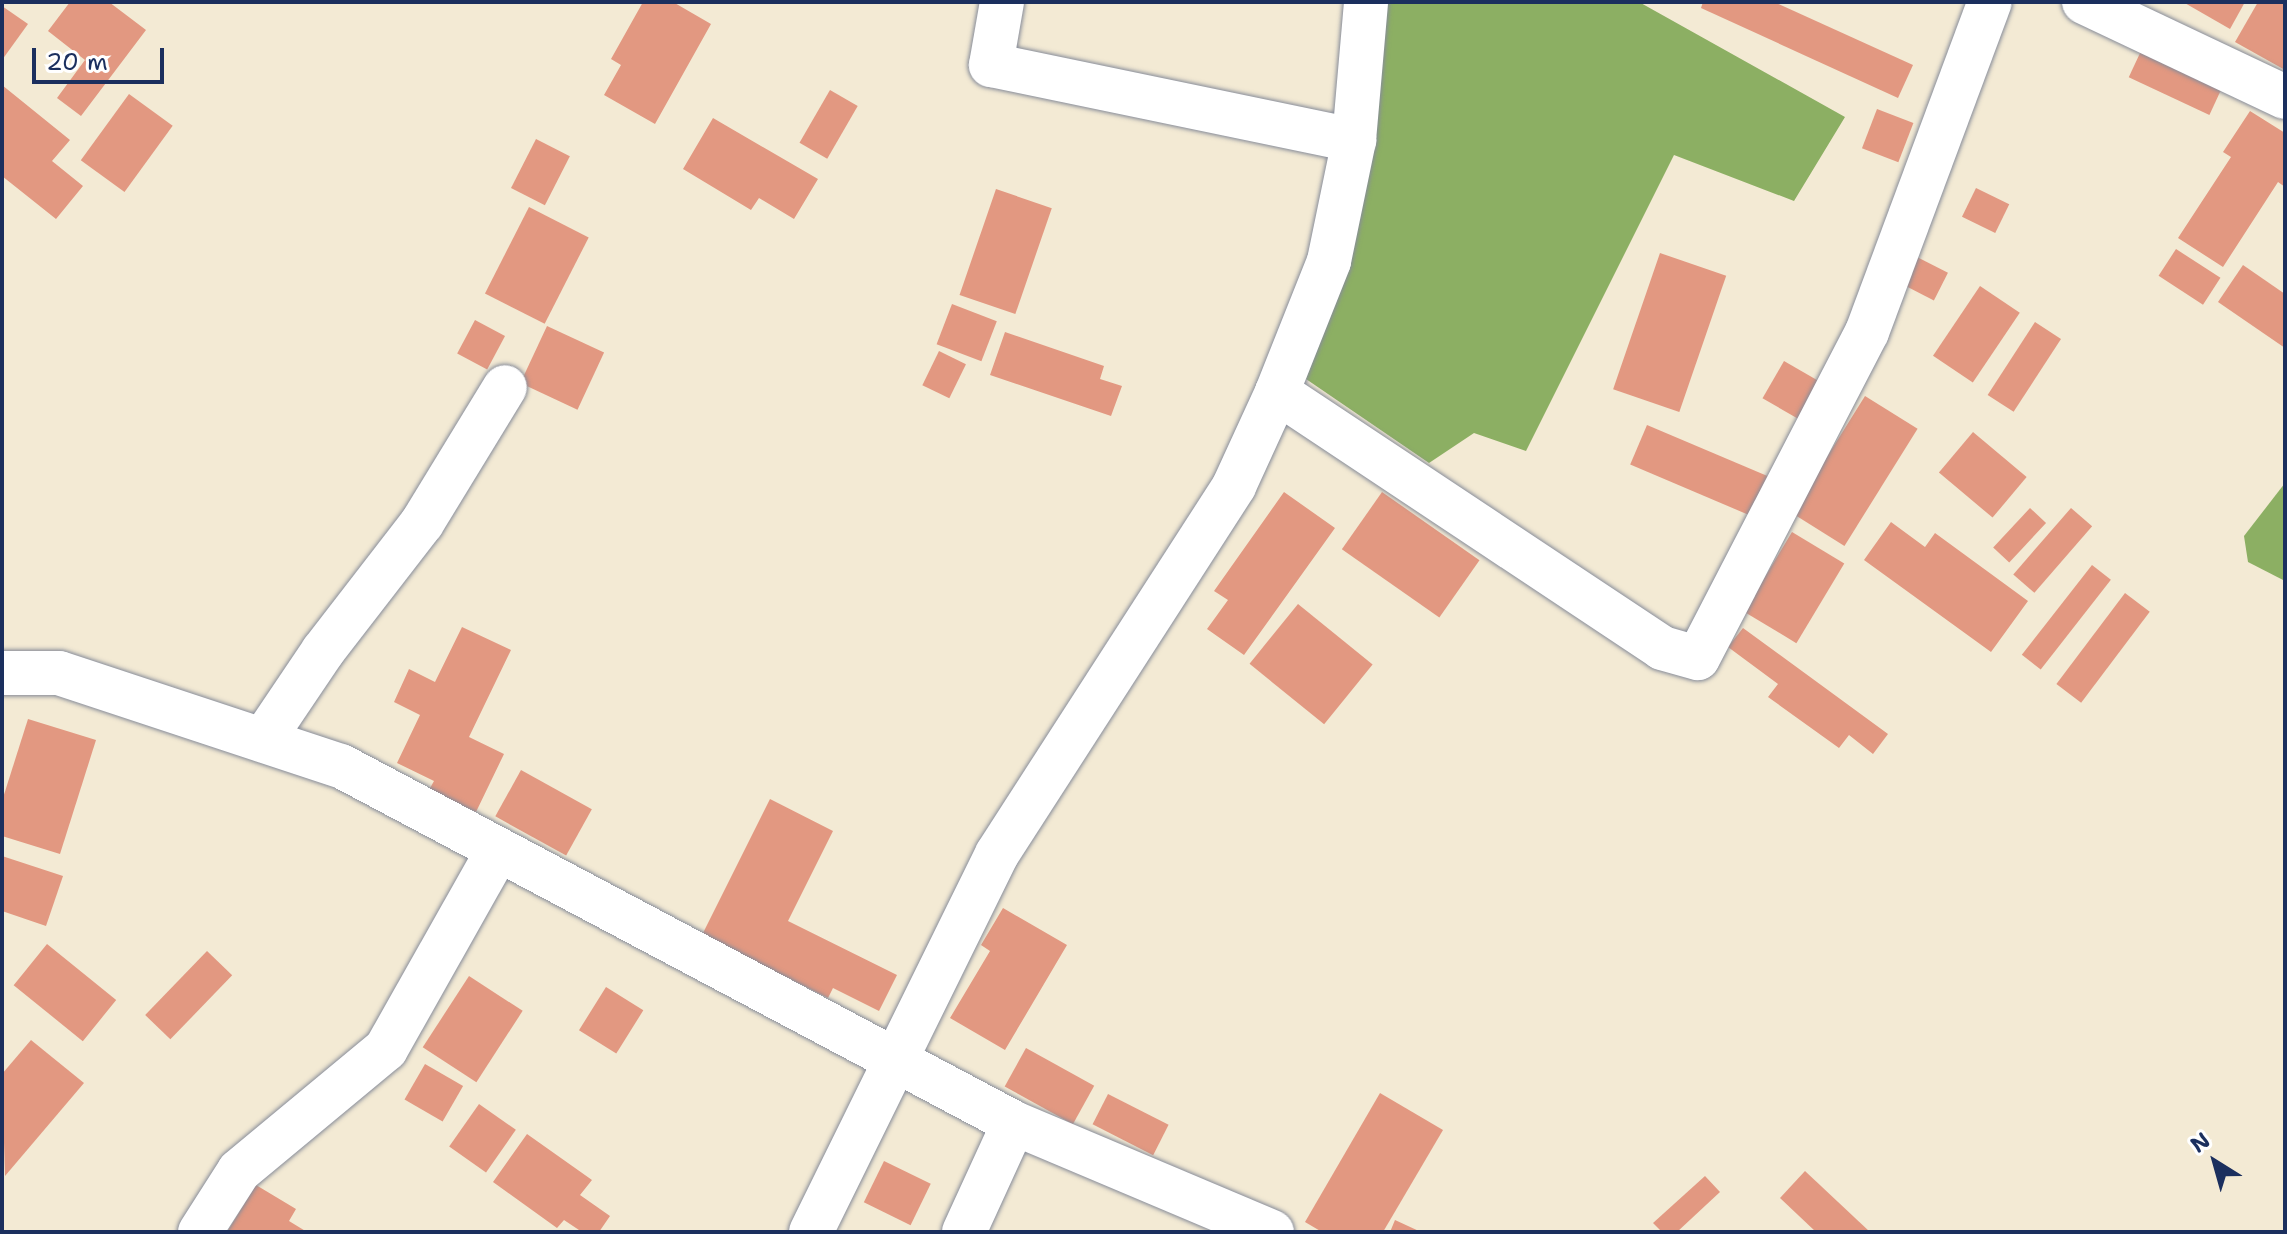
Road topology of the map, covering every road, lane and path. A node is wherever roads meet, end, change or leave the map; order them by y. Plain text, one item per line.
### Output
1 (1002, 2) edge
2 (1366, 2) edge
3 (1990, 2) edge
4 (2084, 2) edge
5 (2285, 97) edge
6 (1354, 140) junction
7 (505, 387) dead end
8 (1277, 392) junction
9 (2, 673) edge
10 (263, 740) junction
11 (498, 850) junction
12 (895, 1061) junction
13 (1014, 1123) junction
14 (1256, 1229) edge
15 (200, 1232) edge
16 (811, 1232) edge
17 (964, 1232) edge

1 - 6 street
2 - 6 street
3 - 8 street
4 - 5 street
6 - 8 street
7 - 10 street
8 - 12 street
9 - 10 street
10 - 11 street
11 - 12 street
11 - 15 street
12 - 13 street
12 - 16 street
13 - 14 street
13 - 17 street

